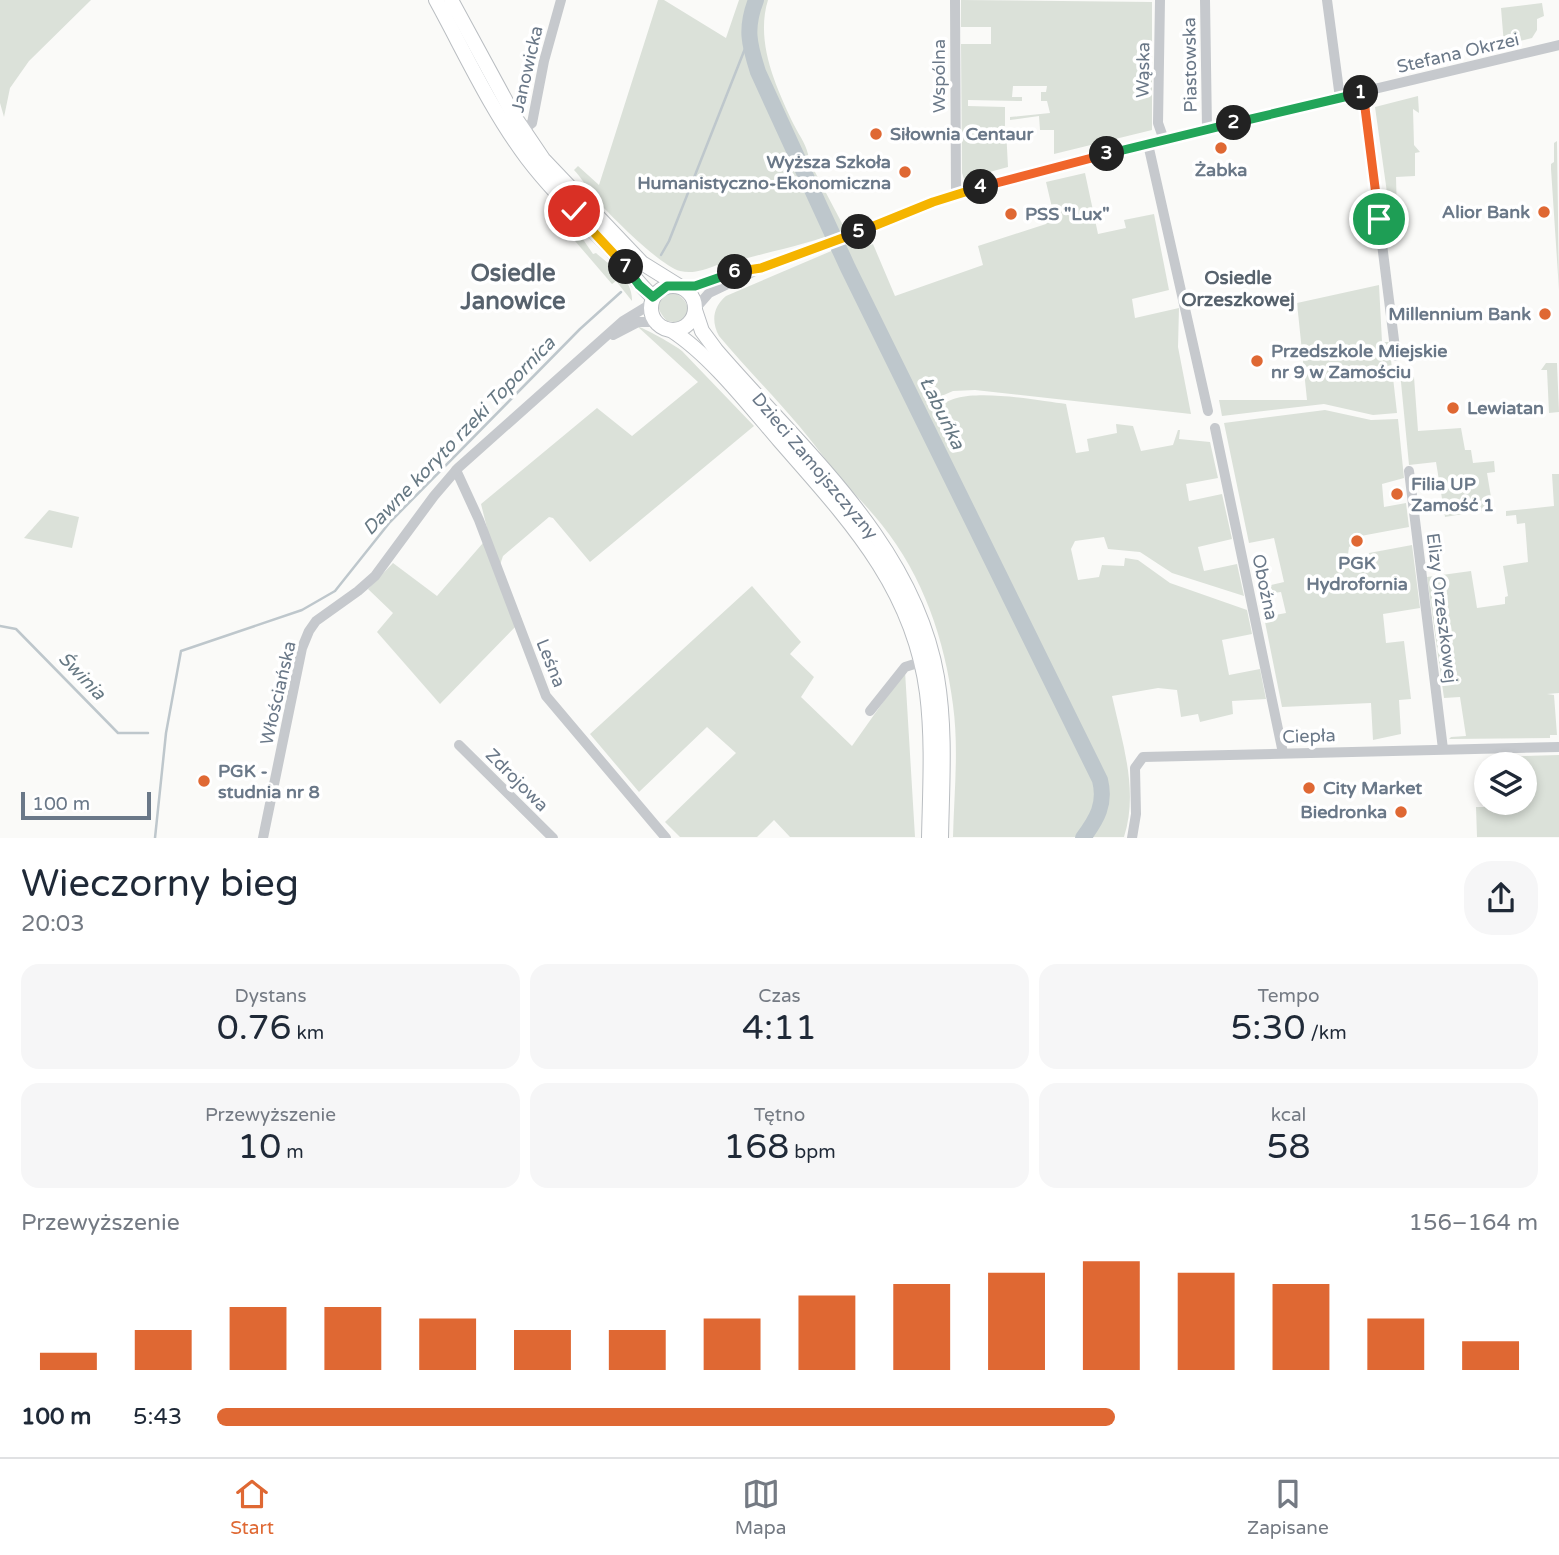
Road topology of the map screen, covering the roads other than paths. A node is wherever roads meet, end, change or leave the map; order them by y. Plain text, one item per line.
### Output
1 (436, 0) edge
2 (451, 0) edge
3 (561, 0) edge
4 (955, 0) edge
5 (1160, 0) edge
6 (1205, 0) edge
7 (1327, 0) edge
8 (1559, 45) edge
9 (1363, 92) junction
10 (1339, 98) junction
11 (1207, 129) junction
12 (518, 133) junction
13 (1164, 140) junction
14 (1148, 144) junction
15 (956, 194) junction
16 (761, 268) junction
17 (679, 286) junction
18 (652, 300) junction
19 (695, 309) junction
20 (656, 322) junction
21 (671, 330) junction
22 (600, 342) junction
23 (1396, 356) dead end
24 (1208, 411) dead end
25 (1215, 428) dead end
26 (456, 470) junction
27 (1409, 471) dead end
28 (921, 663) junction
29 (870, 711) dead end
30 (459, 745) dead end
31 (1559, 747) edge
32 (1444, 749) junction
33 (1283, 753) junction
34 (263, 838) edge
35 (553, 838) edge
36 (666, 838) edge
37 (929, 838) edge
38 (941, 838) edge
39 (1132, 838) edge

1 - 12 main road
2 - 12 main road
3 - 12 street, Janowicka
4 - 15 street, Wspólna
5 - 13 street, Wąska
6 - 11 street, Piastowska
7 - 10 street
8 - 9 street, Stefana Okrzei
9 - 10 street, Stefana Okrzei
9 - 23 street
10 - 11 street, Stefana Okrzei
11 - 13 street, Stefana Okrzei
12 - 17 main road
12 - 18 main road
13 - 14 street, Stefana Okrzei
14 - 15 street, Stefana Okrzei
14 - 24 street
15 - 16 street, Stefana Okrzei
16 - 17 street, Stefana Okrzei
16 - 19 street, Stefana Okrzei
17 - 18 main road
17 - 19 main road
18 - 20 main road
18 - 22 street, Włościańska
19 - 21 main road
19 - 38 main road, Dzieci Zamojszczyzny
20 - 21 main road
20 - 22 street, Włościańska
21 - 28 main road, Dzieci Zamojszczyzny
22 - 26 street, Włościańska
25 - 33 street, Oboźna
26 - 34 street, Włościańska
26 - 36 street, Leśna
27 - 32 street, Elizy Orzeszkowej
28 - 29 street
28 - 37 main road, Dzieci Zamojszczyzny
30 - 35 street, Zdrojowa
31 - 32 street, Ciepła
32 - 33 street, Ciepła
33 - 39 street, Ciepła

